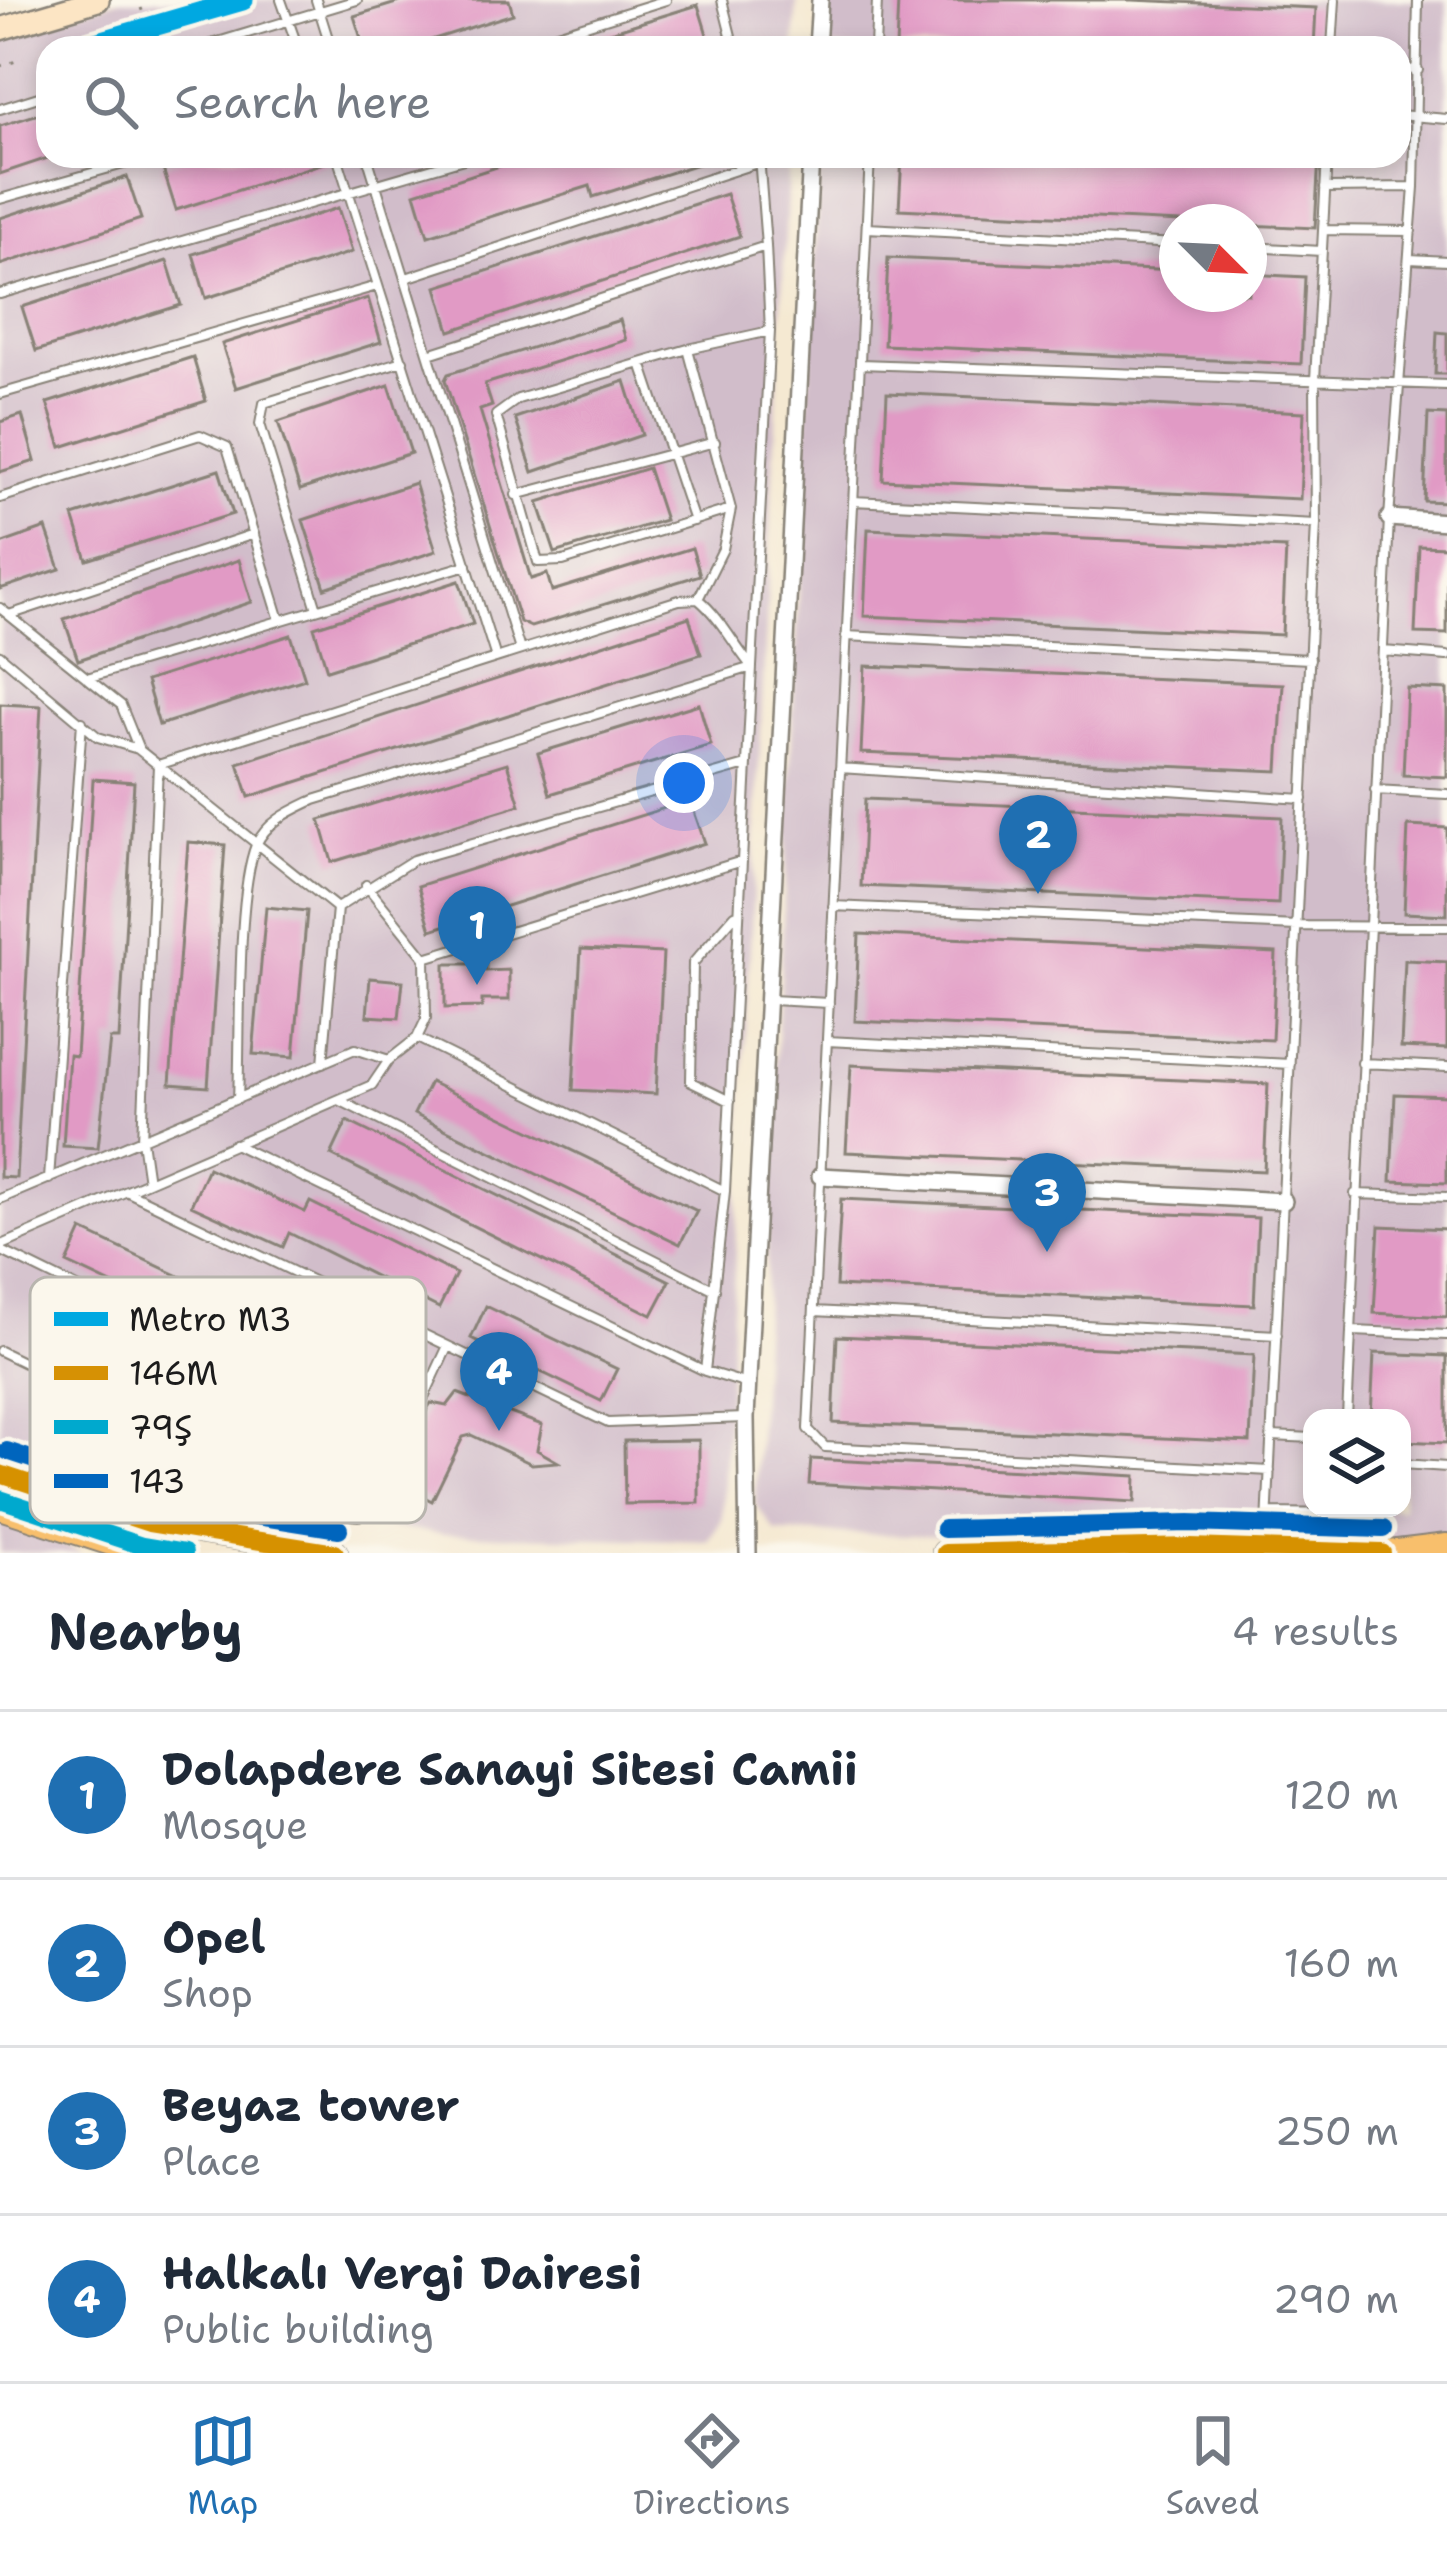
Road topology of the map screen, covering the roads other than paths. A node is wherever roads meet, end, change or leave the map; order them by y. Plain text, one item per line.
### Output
1 (98, 0) edge
2 (281, 0) edge
3 (316, 0) edge
4 (357, 0) edge
5 (666, 0) edge
6 (722, 0) edge
7 (820, 0) edge
8 (877, 0) edge
9 (1335, 0) edge
10 (1418, 0) edge
11 (319, 11) junction
12 (288, 20) junction
13 (0, 29) edge
14 (237, 36) edge
15 (294, 36) edge
16 (327, 36) edge
17 (550, 36) edge
18 (731, 36) edge
19 (818, 36) edge
20 (876, 36) edge
21 (1333, 36) edge
22 (1411, 70) edge
23 (1418, 70) junction
24 (36, 98) edge
25 (0, 109) edge
26 (1411, 117) edge
27 (1417, 117) junction
28 (1447, 118) edge
29 (110, 168) edge
30 (341, 168) edge
31 (372, 168) edge
32 (432, 168) edge
33 (732, 168) edge
34 (760, 168) edge
35 (811, 168) edge
36 (869, 168) edge
37 (1326, 168) edge
38 (377, 184) junction
39 (1414, 187) junction
40 (1325, 188) junction
41 (350, 192) junction
42 (0, 199) edge
43 (866, 228) junction
44 (1323, 230) junction
45 (1411, 231) junction
46 (1159, 243) edge
47 (766, 246) junction
48 (1267, 248) edge
49 (1322, 251) junction
50 (1410, 259) junction
51 (1447, 261) edge
52 (406, 278) junction
53 (377, 286) junction
54 (0, 294) edge
55 (770, 331) junction
56 (688, 349) junction
57 (429, 354) junction
58 (403, 361) junction
59 (641, 363) junction
60 (860, 364) junction
61 (1316, 380) junction
62 (1402, 382) junction
63 (1447, 385) edge
64 (0, 394) edge
65 (715, 442) junction
66 (671, 453) junction
67 (516, 495) junction
68 (0, 498) edge
69 (853, 501) junction
70 (731, 509) junction
71 (1390, 518) junction
72 (694, 521) junction
73 (1447, 522) edge
74 (1316, 524) junction
75 (254, 534) junction
76 (467, 565) junction
77 (698, 599) junction
78 (0, 608) edge
79 (317, 609) junction
80 (9, 615) junction
81 (280, 620) junction
82 (846, 636) junction
83 (520, 650) junction
84 (1382, 651) junction
85 (0, 655) edge
86 (1447, 656) edge
87 (496, 658) junction
88 (1310, 659) junction
89 (752, 667) junction
90 (87, 678) junction
91 (82, 722) junction
92 (138, 749) junction
93 (158, 765) junction
94 (746, 765) junction
95 (840, 768) junction
96 (1375, 790) junction
97 (1447, 794) edge
98 (1303, 799) junction
99 (257, 843) junction
100 (742, 861) junction
101 (366, 885) junction
102 (833, 905) junction
103 (337, 908) junction
104 (736, 914) junction
105 (1368, 923) junction
106 (1297, 926) junction
107 (1447, 927) edge
108 (425, 958) junction
109 (771, 1000) junction
110 (829, 1003) junction
111 (417, 1038) junction
112 (826, 1041) junction
113 (389, 1060) junction
114 (323, 1063) junction
115 (1362, 1063) junction
116 (1290, 1064) junction
117 (1447, 1067) edge
118 (238, 1099) junction
119 (339, 1100) junction
120 (730, 1101) junction
121 (142, 1140) junction
122 (232, 1143) junction
123 (820, 1176) junction
124 (49, 1179) junction
125 (148, 1182) junction
126 (725, 1191) junction
127 (128, 1192) junction
128 (1355, 1193) junction
129 (1447, 1197) edge
130 (0, 1199) edge
131 (1284, 1201) junction
132 (0, 1248) edge
133 (58, 1277) edge
134 (302, 1277) edge
135 (715, 1289) junction
136 (814, 1311) junction
137 (1352, 1331) junction
138 (1447, 1334) edge
139 (1277, 1335) junction
140 (426, 1338) edge
141 (447, 1348) junction
142 (0, 1351) edge
143 (30, 1366) edge
144 (705, 1371) junction
145 (748, 1384) junction
146 (426, 1393) edge
147 (1348, 1409) edge
148 (746, 1418) junction
149 (1272, 1436) junction
150 (1303, 1438) edge
151 (1411, 1465) edge
152 (1447, 1467) edge
153 (1270, 1471) junction
154 (0, 1474) edge
155 (30, 1484) edge
156 (0, 1507) edge
157 (1303, 1512) edge
158 (1268, 1513) junction
159 (1343, 1517) edge
160 (30, 1519) edge
161 (39, 1523) edge
162 (148, 1523) edge
163 (95, 1546) edge
164 (1447, 1546) edge
165 (1266, 1549) junction
166 (1345, 1552) edge
167 (142, 1553) edge
168 (335, 1553) edge
169 (748, 1553) edge
170 (945, 1553) edge
171 (1386, 1553) edge

1 - 13 main road
2 - 12 lane
3 - 11 lane
4 - 11 lane
5 - 17 lane
6 - 18 lane
7 - 19 street
8 - 20 lane
9 - 21 lane
10 - 23 lane
11 - 12 lane
11 - 16 lane
12 - 14 lane
12 - 15 lane
22 - 23 lane
23 - 27 lane
24 - 25 lane
26 - 27 lane
27 - 28 lane
27 - 39 lane
29 - 42 lane
30 - 41 lane
31 - 38 lane
32 - 38 lane
33 - 52 lane
34 - 47 lane
35 - 109 street
36 - 43 lane
37 - 40 lane
38 - 41 lane
38 - 52 lane
39 - 40 lane
39 - 45 lane
40 - 44 lane
41 - 53 lane
41 - 54 lane
43 - 46 lane
43 - 60 lane
44 - 45 lane
44 - 49 lane
45 - 50 lane
47 - 55 lane
47 - 57 lane
48 - 49 lane
49 - 61 lane
50 - 51 lane
50 - 62 lane
52 - 57 lane
53 - 58 lane
53 - 64 lane
55 - 56 lane
55 - 89 lane
56 - 59 lane
56 - 65 lane
57 - 83 lane
58 - 76 lane
58 - 79 lane
59 - 66 lane
59 - 67 lane
60 - 61 lane
60 - 69 lane
61 - 62 lane
61 - 74 lane
62 - 63 lane
62 - 71 lane
65 - 66 lane
65 - 70 lane
66 - 67 lane
66 - 72 lane
67 - 72 lane
68 - 75 lane
69 - 74 lane
69 - 82 lane
70 - 72 lane
70 - 77 lane
71 - 73 street
71 - 84 lane
74 - 88 lane
75 - 80 lane
75 - 81 lane
76 - 79 lane
76 - 87 lane
77 - 83 lane
77 - 89 lane
78 - 80 lane
79 - 81 lane
80 - 90 lane
81 - 90 lane
82 - 88 lane
82 - 95 lane
83 - 87 lane
84 - 86 lane
84 - 96 lane
85 - 91 lane
87 - 93 lane
88 - 98 lane
89 - 94 lane
89 - 99 lane
90 - 92 lane
91 - 92 lane
91 - 124 lane
92 - 93 lane
93 - 99 lane
93 - 121 lane
94 - 100 lane
94 - 101 lane
95 - 98 lane
95 - 102 lane
96 - 97 lane
96 - 105 lane
98 - 106 lane
99 - 103 lane
99 - 118 lane
100 - 104 lane
100 - 108 lane
101 - 103 lane
101 - 108 lane
102 - 106 lane
102 - 110 lane
103 - 114 lane
104 - 120 lane
104 - 120 lane
105 - 106 lane
105 - 107 lane
105 - 115 lane
106 - 116 lane
108 - 111 lane
109 - 110 lane
109 - 145 street
110 - 112 lane
111 - 113 lane
111 - 126 lane
112 - 116 lane
112 - 123 lane
113 - 114 lane
113 - 119 lane
114 - 118 lane
115 - 117 lane
115 - 128 lane
116 - 131 lane
118 - 121 lane
119 - 122 lane
119 - 135 lane
120 - 126 lane
121 - 124 lane
121 - 125 lane
122 - 125 lane
122 - 144 lane
123 - 131 street
123 - 136 lane
124 - 130 lane
125 - 127 lane
126 - 135 lane
127 - 132 lane
127 - 134 lane
128 - 129 lane
128 - 137 lane
131 - 139 lane
132 - 133 lane
135 - 144 lane
136 - 139 lane
136 - 153 lane
137 - 138 lane
137 - 147 lane
139 - 149 lane
140 - 141 lane
141 - 146 lane
141 - 148 lane
142 - 143 lane
144 - 145 lane
145 - 148 street
148 - 169 street
149 - 150 lane
149 - 153 lane
151 - 152 lane
153 - 158 lane
154 - 155 main road
156 - 160 main road
157 - 158 lane
158 - 165 lane
159 - 166 lane
161 - 163 main road
162 - 168 main road
163 - 167 main road
164 - 171 main road
165 - 166 main road
165 - 170 main road
166 - 171 main road

